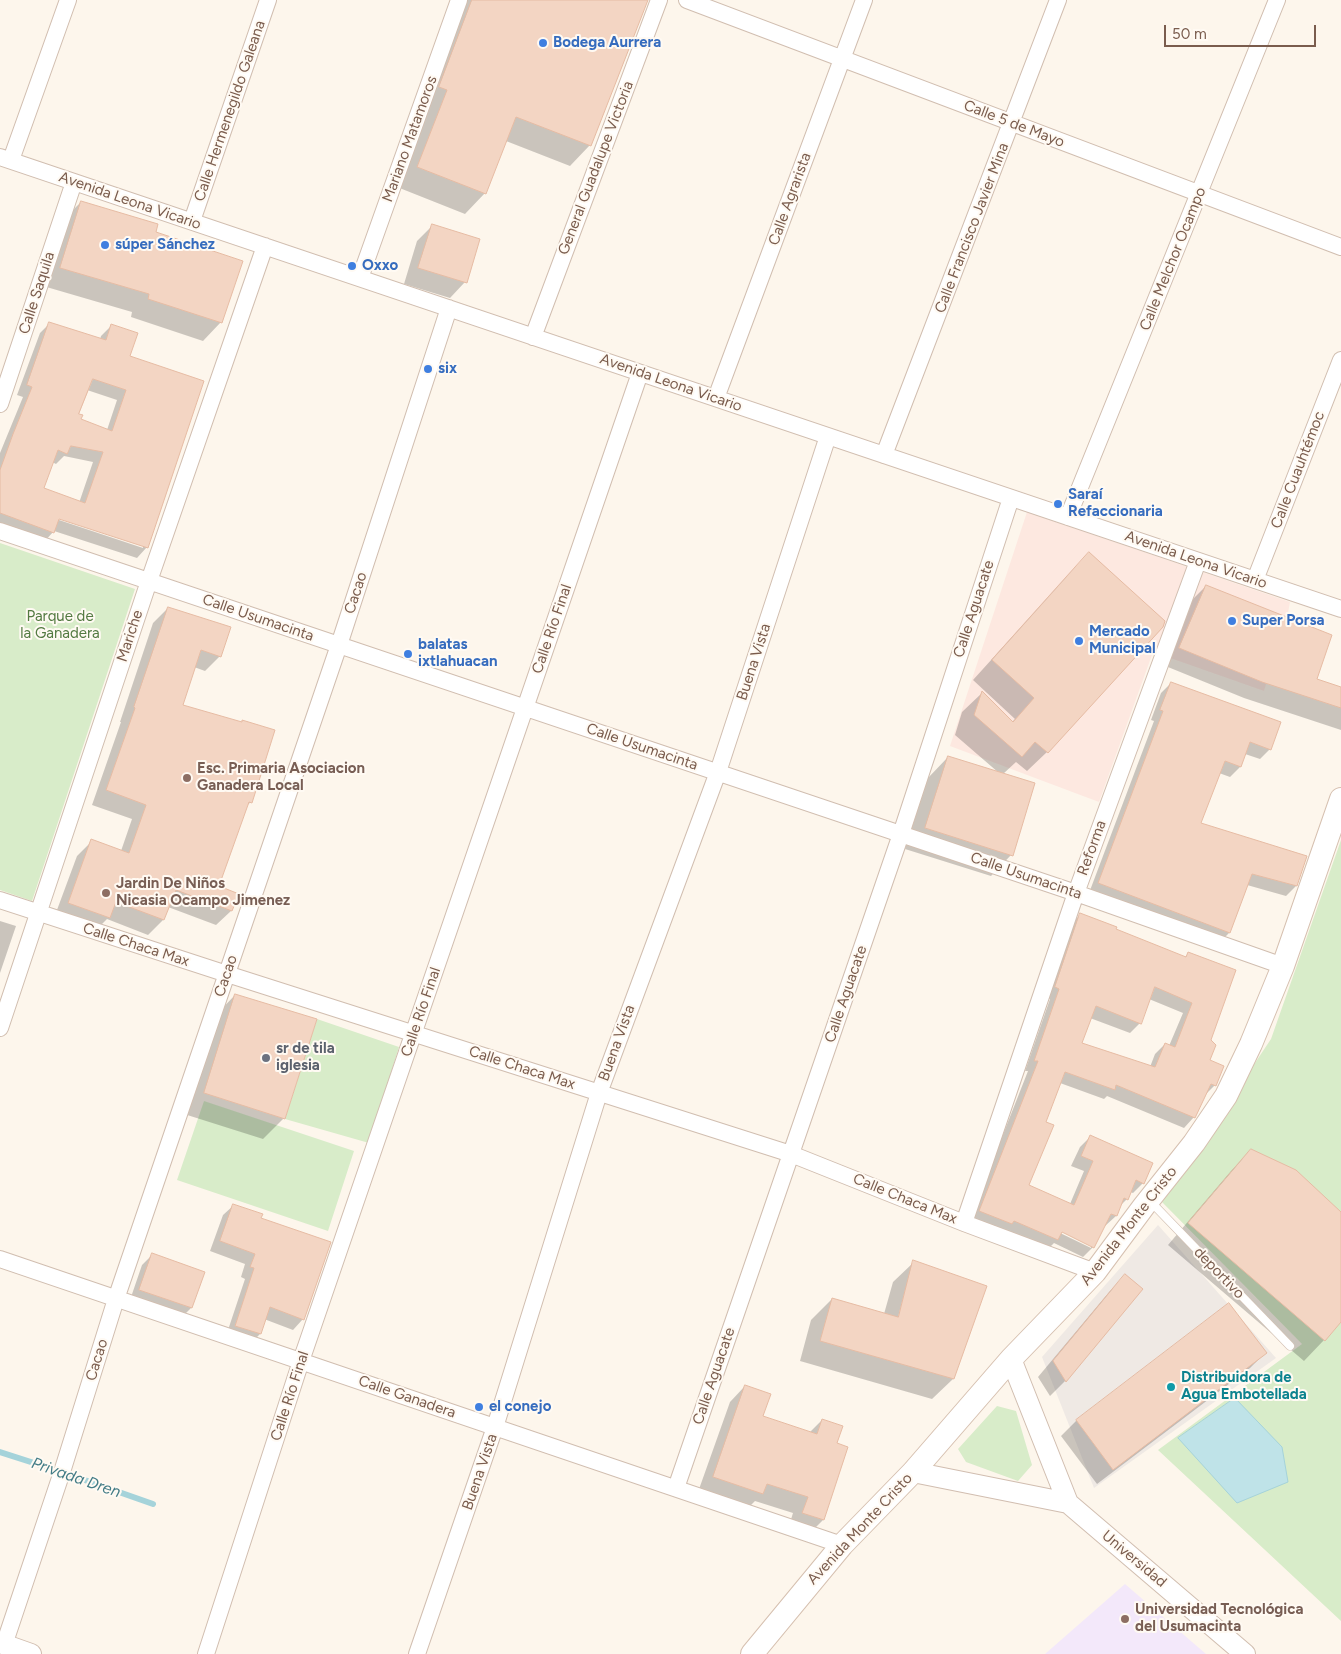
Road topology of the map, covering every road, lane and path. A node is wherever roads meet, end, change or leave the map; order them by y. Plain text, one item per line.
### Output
1 (68, 0) edge
2 (268, 0) edge
3 (459, 0) edge
4 (659, 0) edge
5 (687, 0) edge
6 (864, 0) edge
7 (1058, 0) edge
8 (1277, 0) edge
9 (842, 59) junction
10 (1012, 123) junction
11 (6, 159) edge
12 (74, 182) junction
13 (1199, 194) junction
14 (192, 221) junction
15 (265, 246) junction
16 (1341, 247) edge
17 (360, 278) junction
18 (449, 308) junction
19 (533, 336) junction
20 (1341, 360) edge
21 (640, 373) junction
22 (716, 398) junction
23 (0, 404) edge
24 (828, 436) junction
25 (884, 455) junction
26 (1010, 498) junction
27 (1068, 517) junction
28 (0, 530) edge
29 (1198, 561) junction
30 (1255, 580) junction
31 (149, 581) junction
32 (1341, 609) edge
33 (339, 645) junction
34 (525, 708) junction
35 (718, 772) junction
36 (1341, 799) edge
37 (901, 834) junction
38 (1076, 893) junction
39 (0, 900) edge
40 (38, 914) junction
41 (1283, 966) junction
42 (226, 974) junction
43 (0, 1028) edge
44 (413, 1033) junction
45 (598, 1093) junction
46 (791, 1154) junction
47 (1149, 1200) junction
48 (964, 1223) junction
49 (0, 1260) edge
50 (1095, 1272) junction
51 (116, 1299) junction
52 (1290, 1346) dead end
53 (1010, 1359) junction
54 (302, 1361) junction
55 (495, 1427) junction
56 (912, 1472) junction
57 (676, 1488) junction
58 (1068, 1503) junction
59 (842, 1545) junction
60 (2, 1644) edge
61 (31, 1654) edge
62 (206, 1654) edge
63 (417, 1654) edge
64 (752, 1654) edge
65 (1245, 1654) edge

1 - 11 street
2 - 14 street, Calle Hermenegildo Galeana
3 - 17 street, Mariano Matamoros
4 - 19 street, General Guadalupe Victoria
5 - 9 street, Calle 5 de Mayo
6 - 9 street, Calle Agrarista
7 - 10 street, Calle Francisco Javier Mina
8 - 13 street, Calle Melchor Ocampo
9 - 10 street, Calle 5 de Mayo
9 - 22 street, Calle Agrarista
10 - 13 street, Calle 5 de Mayo
10 - 25 street, Calle Francisco Javier Mina
11 - 12 street, Avenida Leona Vicario
12 - 14 street, Avenida Leona Vicario
12 - 23 street, Calle Saquila
13 - 16 street, Calle 5 de Mayo
13 - 27 street, Calle Melchor Ocampo
14 - 15 street, Avenida Leona Vicario
15 - 17 street, Avenida Leona Vicario
15 - 31 street, Mariche
17 - 18 street, Avenida Leona Vicario
18 - 19 street, Avenida Leona Vicario
18 - 33 street, Cacao
19 - 21 street, Avenida Leona Vicario
20 - 30 street, Calle Cuauhtémoc
21 - 22 street, Avenida Leona Vicario
21 - 34 street, Calle Río Final
22 - 24 street, Avenida Leona Vicario
24 - 25 street, Avenida Leona Vicario
24 - 35 street, Buena Vista
25 - 26 street, Avenida Leona Vicario
26 - 27 street, Avenida Leona Vicario
26 - 37 street, Calle Aguacate
27 - 29 street, Avenida Leona Vicario
28 - 31 street, Calle Usumacinta
29 - 30 street, Avenida Leona Vicario
29 - 38 street, Reforma
30 - 32 street, Avenida Leona Vicario
31 - 33 street, Calle Usumacinta
31 - 40 street, Mariche
33 - 34 street, Calle Usumacinta
33 - 42 street, Cacao
34 - 35 street, Calle Usumacinta
34 - 44 street, Calle Río Final
35 - 37 street, Calle Usumacinta
35 - 45 street, Buena Vista
36 - 41 main road, Avenida Monte Cristo
37 - 38 street, Calle Usumacinta
37 - 46 street, Calle Aguacate
38 - 41 street, Calle Usumacinta
38 - 48 street, Reforma
39 - 40 street, Calle Chaca Max
40 - 42 street, Calle Chaca Max
40 - 43 street, Mariche
41 - 47 main road, Avenida Monte Cristo
42 - 44 street, Calle Chaca Max
42 - 51 street, Cacao
44 - 45 street, Calle Chaca Max
44 - 54 street, Calle Río Final
45 - 46 street, Calle Chaca Max
45 - 55 street, Buena Vista
46 - 48 street, Calle Chaca Max
46 - 57 street, Calle Aguacate
47 - 50 main road, Avenida Monte Cristo
47 - 52 lane, deportivo
48 - 50 street, Calle Chaca Max
49 - 51 street, Calle Ganadera
50 - 53 main road, Avenida Monte Cristo
51 - 54 street, Calle Ganadera
51 - 60 street, Cacao
53 - 56 main road, Avenida Monte Cristo
53 - 58 street
54 - 55 street, Calle Ganadera
54 - 62 street, Calle Río Final
55 - 57 street, Calle Ganadera
55 - 63 street, Buena Vista
56 - 58 street
56 - 59 main road, Avenida Monte Cristo
57 - 59 street, Calle Ganadera
58 - 65 street, Universidad
59 - 64 main road, Avenida Monte Cristo
60 - 61 street

